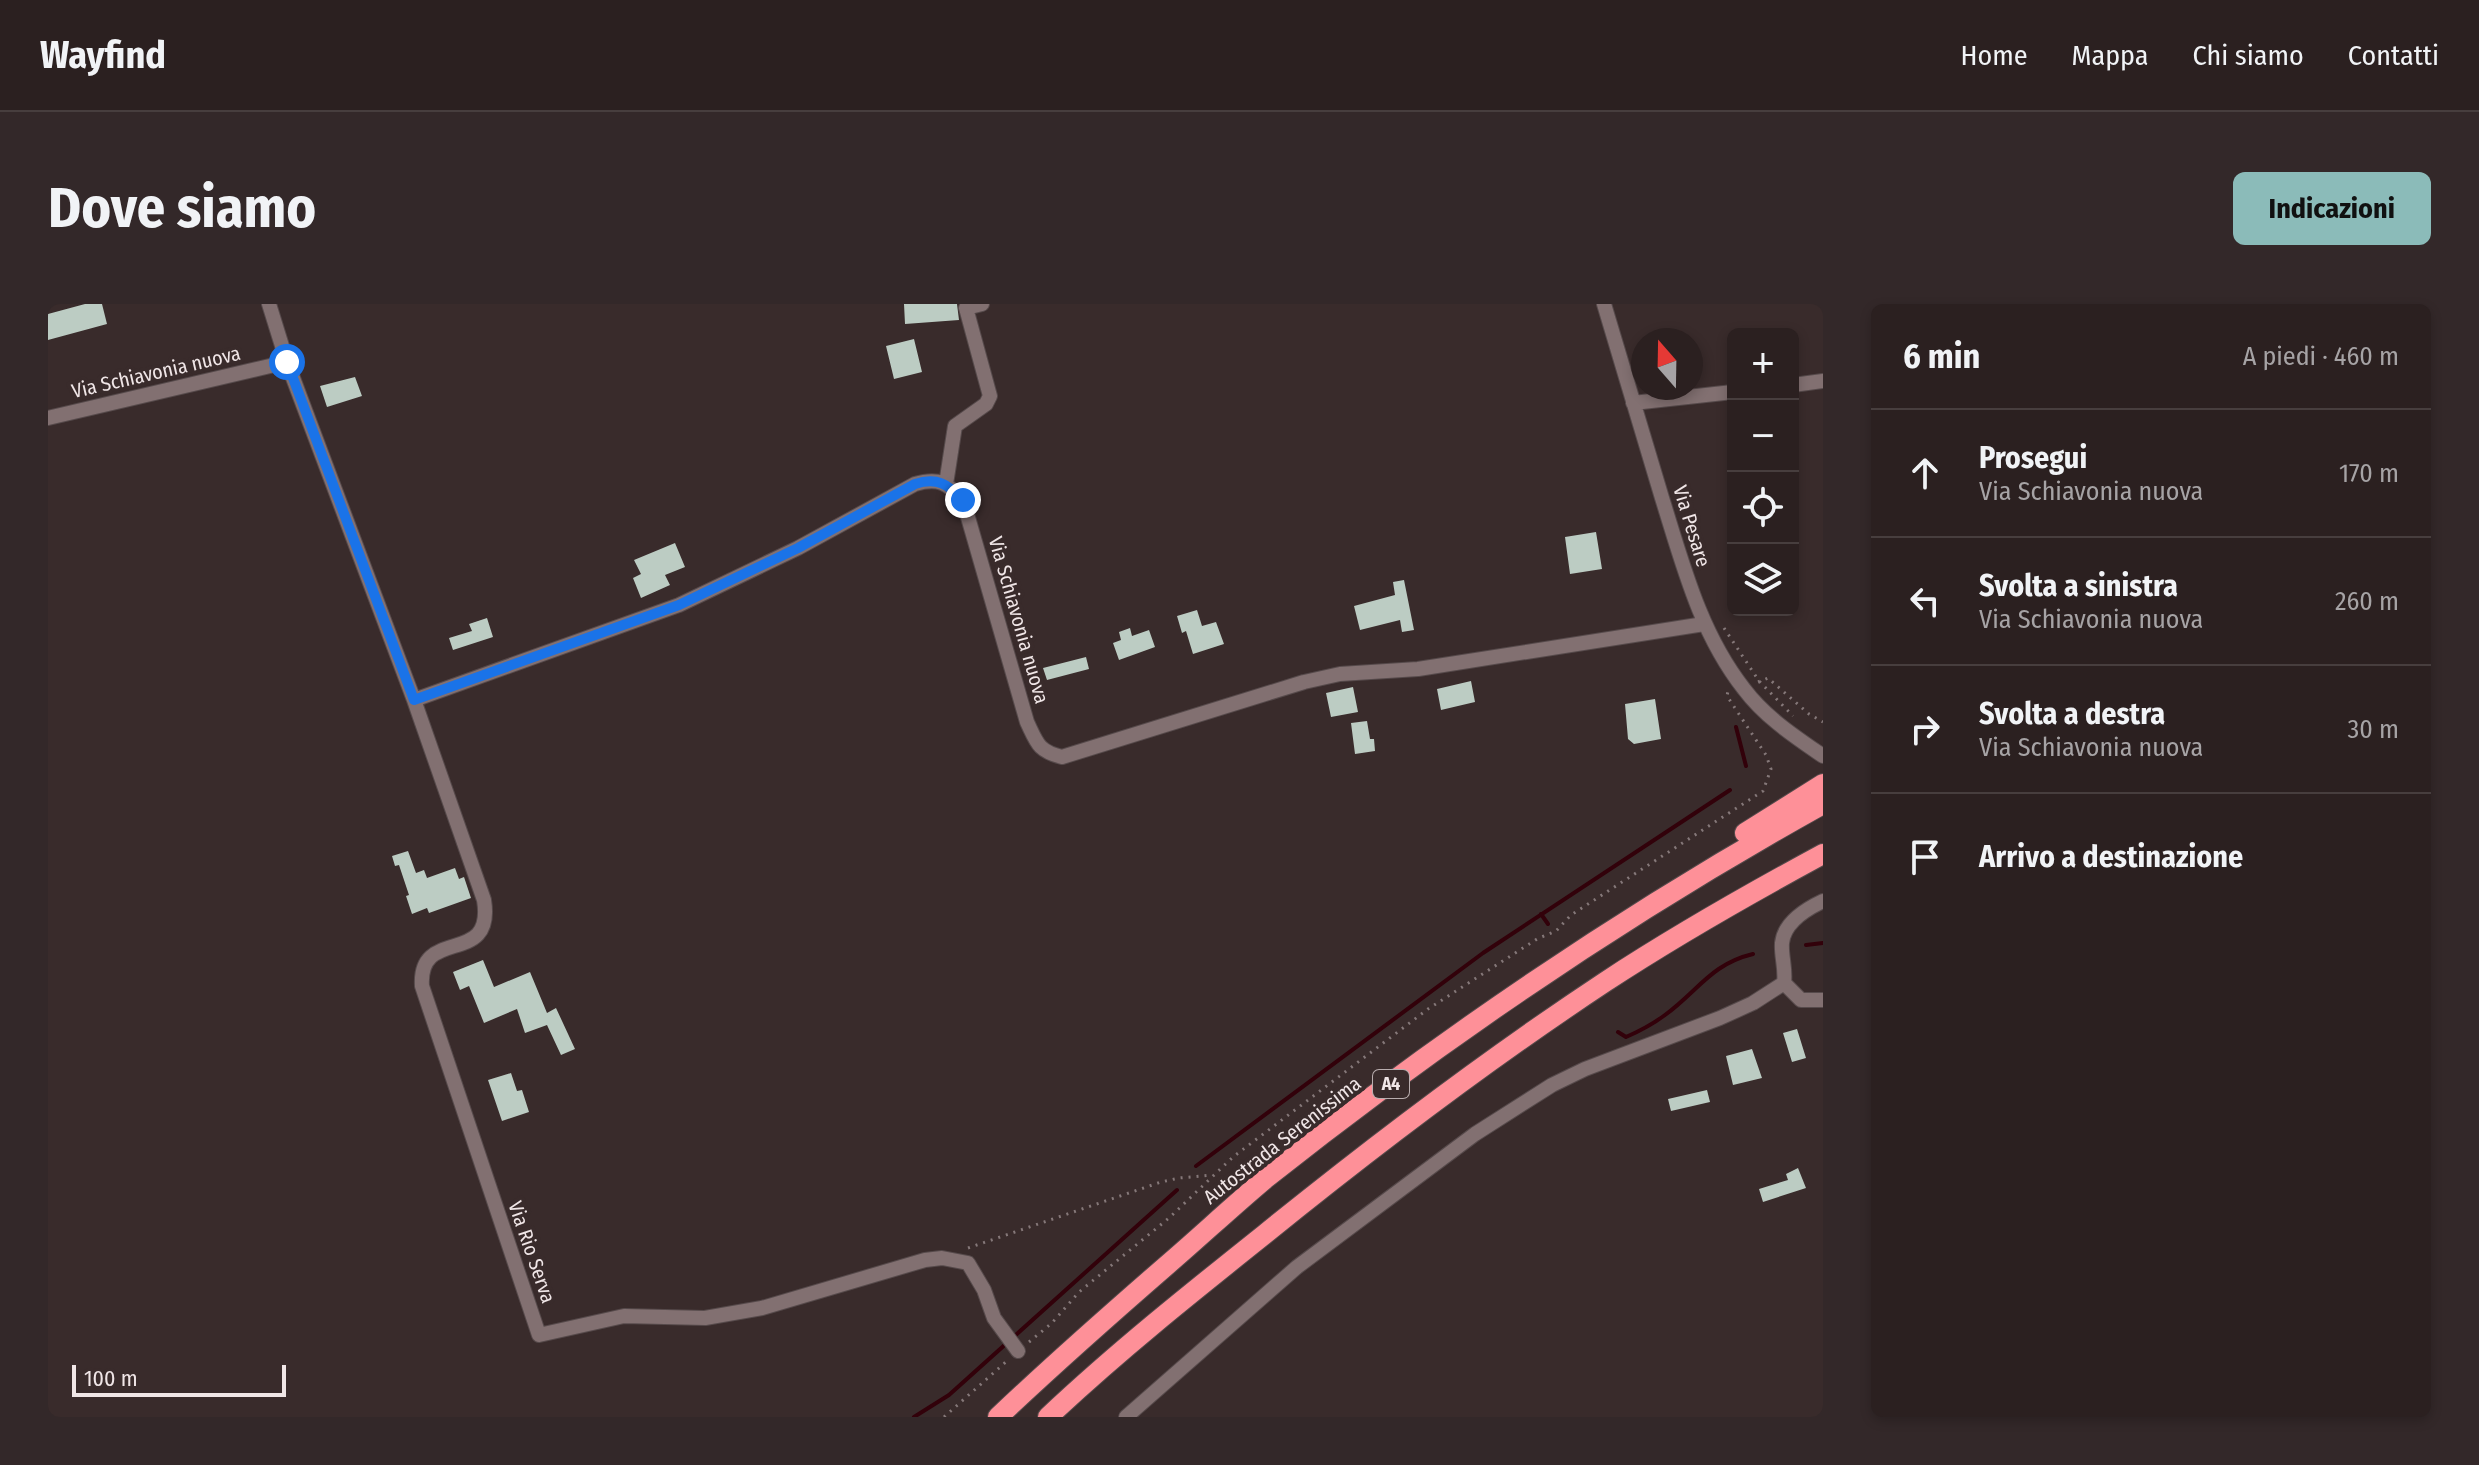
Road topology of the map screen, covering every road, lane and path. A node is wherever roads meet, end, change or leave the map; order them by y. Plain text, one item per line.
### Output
1 (269, 304) edge
2 (982, 304) edge
3 (1604, 304) edge
4 (287, 362) junction
5 (1823, 381) edge
6 (1799, 384) edge
7 (1727, 393) edge
8 (1633, 403) junction
9 (48, 418) edge
10 (946, 484) junction
11 (1720, 621) dead end
12 (1704, 624) junction
13 (1733, 672) junction
14 (1759, 681) junction
15 (1745, 690) junction
16 (414, 700) junction
17 (1796, 719) dead end
18 (1823, 722) edge
19 (1823, 756) edge
20 (1823, 784) edge
21 (1823, 804) edge
22 (1823, 854) edge
23 (1823, 869) edge
24 (1823, 901) edge
25 (1602, 937) junction
26 (1674, 939) junction
27 (1784, 983) junction
28 (1823, 1000) edge
29 (1212, 1175) junction
30 (957, 1259) junction
31 (1016, 1348) junction
32 (944, 1417) edge
33 (998, 1417) edge
34 (1048, 1417) edge
35 (1126, 1417) edge

1 - 4 street
2 - 10 street
3 - 8 street, Via Pesare
4 - 9 street, Via Schiavonia nuova
4 - 16 street
5 - 6 street
7 - 8 street
8 - 12 street, Via Pesare
10 - 12 street, Via Schiavonia nuova
10 - 16 street
11 - 14 path
12 - 13 street, Via Pesare
13 - 15 street, Via Pesare
13 - 29 path
14 - 15 path
14 - 17 path
14 - 18 path
15 - 19 street, Via Pesare
16 - 30 street, Via Rio Serva
20 - 25 highway
21 - 25 highway, Autostrada Serenissima / A4
22 - 26 highway, A4
23 - 26 highway
24 - 27 street
25 - 33 highway, Autostrada Serenissima / A4
26 - 34 highway, A4
27 - 28 street
27 - 35 street
29 - 30 path
29 - 31 path
30 - 31 street
31 - 32 path

